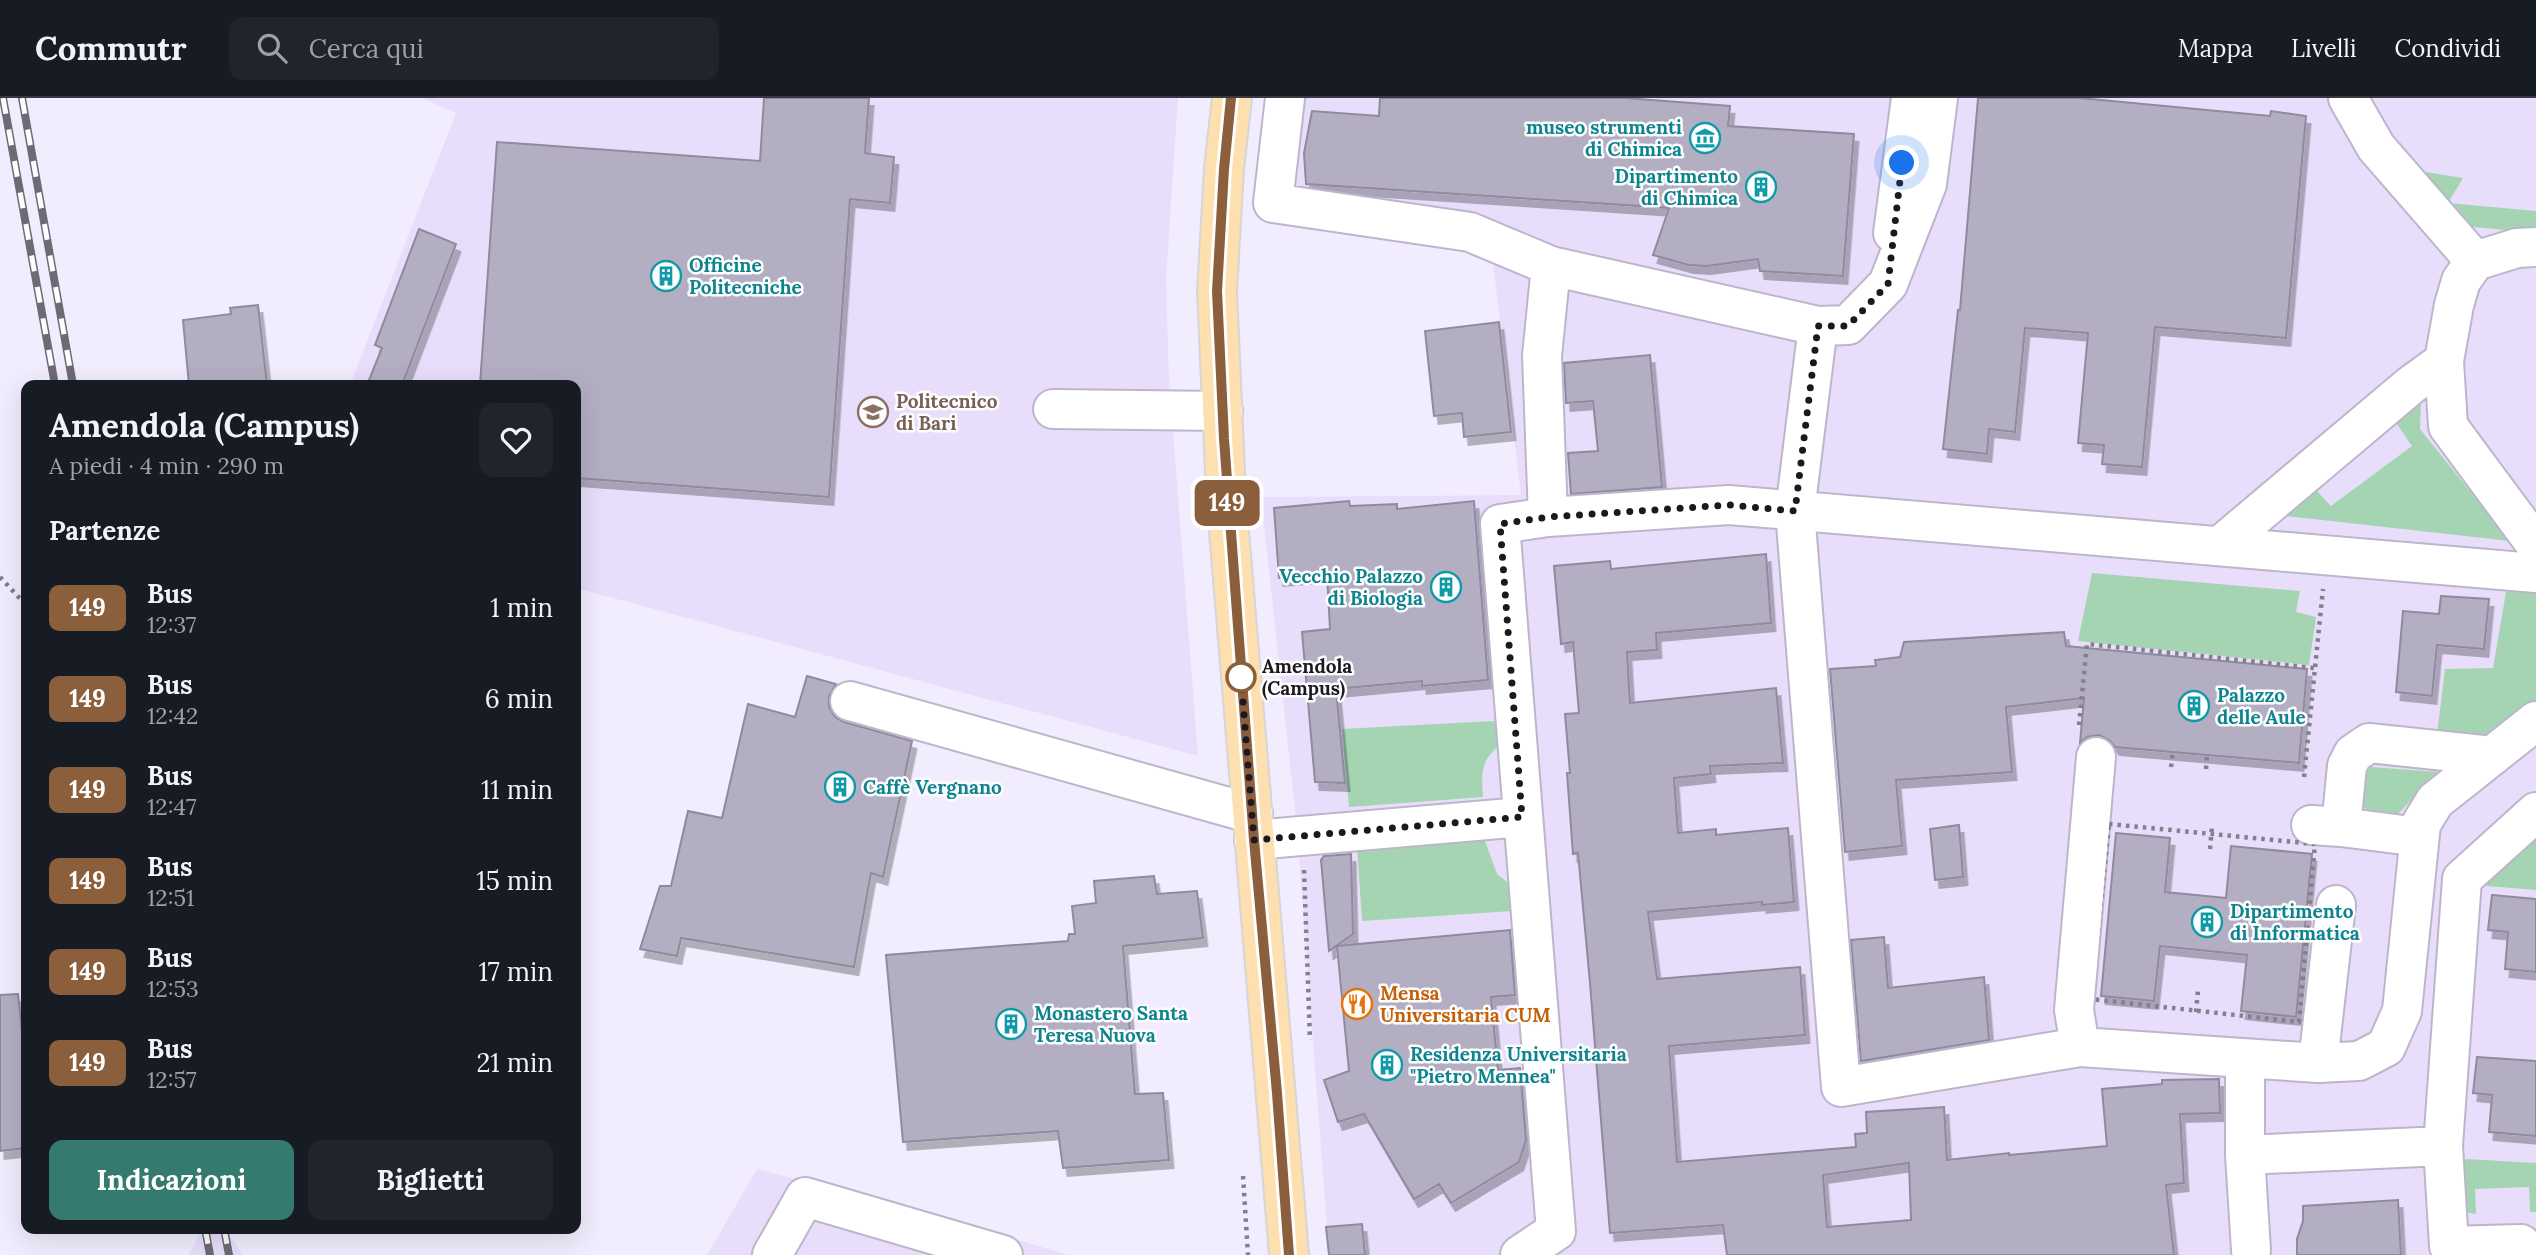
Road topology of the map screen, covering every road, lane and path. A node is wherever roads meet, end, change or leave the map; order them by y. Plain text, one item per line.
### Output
1 (1231, 98) edge
2 (1285, 98) edge
3 (1911, 98) edge
4 (1938, 98) edge
5 (2348, 98) edge
6 (2536, 247) edge
7 (2475, 261) junction
8 (1551, 266) junction
9 (1888, 284) junction
10 (1818, 326) junction
11 (2444, 361) junction
12 (1053, 409) dead end
13 (1223, 411) junction
14 (1795, 511) junction
15 (1548, 517) junction
16 (2221, 545) junction
17 (2536, 545) edge
18 (2327, 554) junction
19 (2536, 573) edge
20 (0, 577) edge
21 (21, 600) edge
22 (2314, 668) junction
23 (850, 701) dead end
24 (2536, 721) edge
25 (2087, 747) joint
26 (2173, 752) dead end
27 (2207, 755) dead end
28 (2492, 756) junction
29 (2171, 767) dead end
30 (2206, 769) dead end
31 (2304, 777) dead end
32 (2536, 813) edge
33 (1522, 817) junction
34 (2212, 826) dead end
35 (1253, 827) junction
36 (2211, 833) junction
37 (2419, 837) junction
38 (2210, 849) dead end
39 (2336, 905) dead end
40 (2080, 1047) junction
41 (2245, 1059) junction
42 (2318, 1063) junction
43 (2443, 1146) junction
44 (2245, 1155) junction
45 (892, 1241) edge
46 (2251, 1250) dead end
47 (772, 1255) edge
48 (1003, 1255) edge
49 (1289, 1255) edge
50 (1520, 1255) edge
51 (2522, 1255) edge

1 - 13 main road
2 - 8 street
3 - 9 street
4 - 9 street
5 - 7 street
6 - 7 street
7 - 11 street
8 - 10 street
8 - 15 street
9 - 10 street
10 - 14 street
11 - 16 street
11 - 17 street
12 - 13 street
13 - 35 main road
14 - 15 street
14 - 16 street
14 - 40 street
15 - 33 street
16 - 18 street
18 - 19 street
18 - 22 path
20 - 21 path
22 - 25 path
22 - 31 path
23 - 35 street
24 - 28 street
25 - 40 street
26 - 29 path
27 - 30 path
28 - 37 street
28 - 37 street
32 - 43 street
33 - 35 street
33 - 50 street
34 - 36 path
35 - 49 main road
36 - 36 path
36 - 38 path
37 - 42 street
39 - 42 street
40 - 41 street
41 - 42 street
41 - 44 street
43 - 44 street
43 - 51 street
44 - 46 street
45 - 47 street
45 - 48 street

